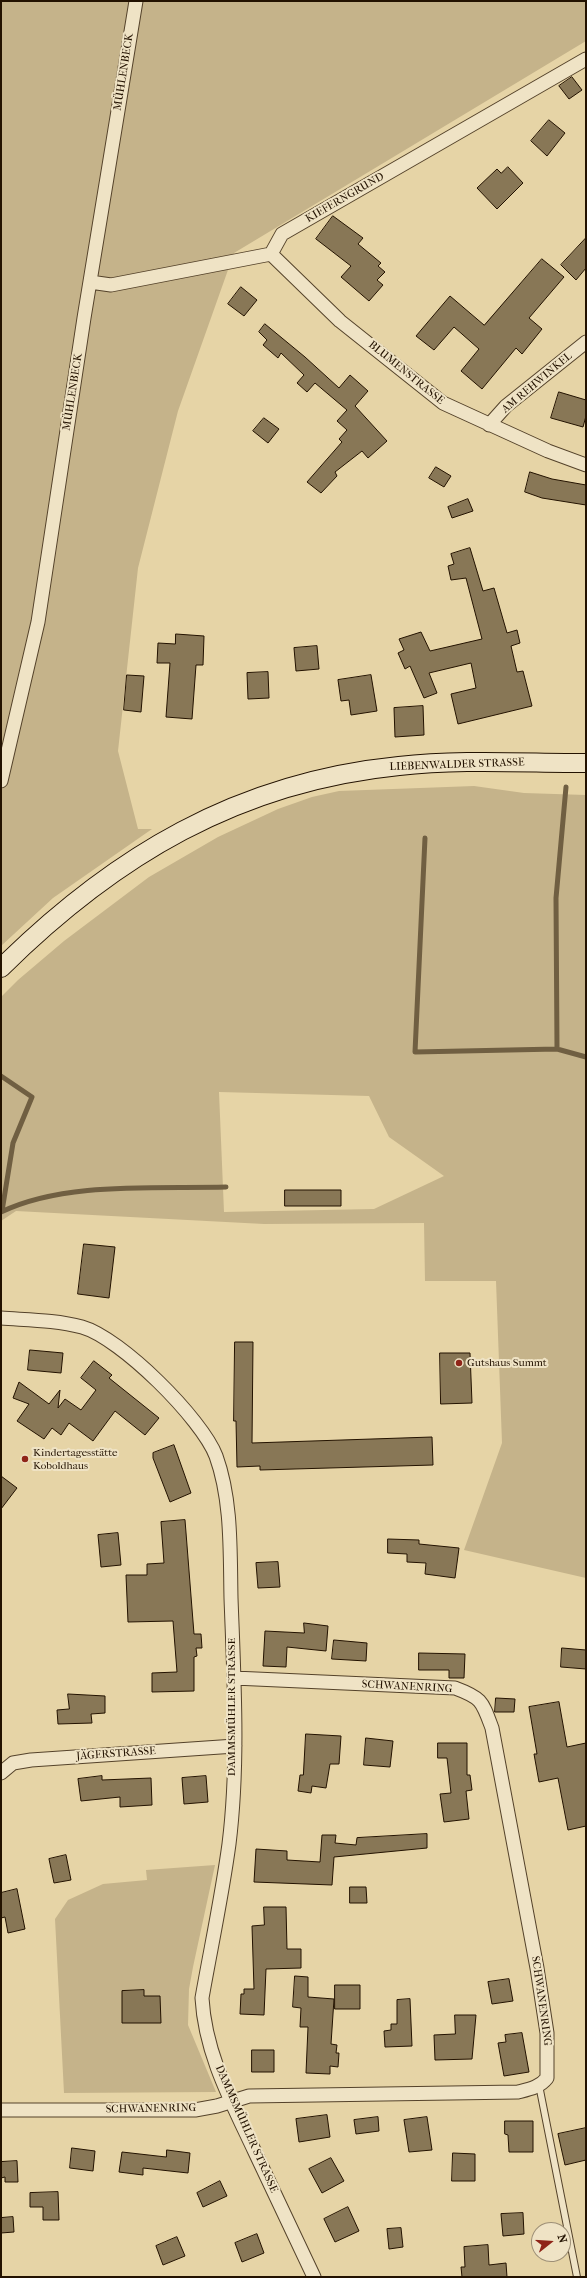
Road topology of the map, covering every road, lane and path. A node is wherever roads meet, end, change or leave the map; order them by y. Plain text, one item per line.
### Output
1 (136, 1) edge
2 (586, 59) edge
3 (271, 254) junction
4 (90, 282) junction
5 (586, 342) edge
6 (489, 425) junction
7 (586, 465) edge
8 (575, 763) edge
9 (1, 781) edge
10 (1, 968) edge
11 (1, 1318) edge
12 (234, 1678) junction
13 (235, 1746) junction
14 (1, 1773) edge
15 (539, 2085) junction
16 (231, 2101) junction
17 (1, 2110) edge
18 (314, 2277) edge
19 (577, 2277) edge

1 - 4 street, MÜHLENBECK
2 - 3 street, KIEFERNGRUND
3 - 4 street
3 - 6 street, BLUMENSTRASSE
4 - 9 street, MÜHLENBECK
5 - 6 street, AM REHWINKEL
6 - 7 street, BLUMENSTRASSE
8 - 10 main road, LIEBENWALDER STRASSE
11 - 12 street, DAMMSMÜHLER STRASSE
12 - 13 street, DAMMSMÜHLER STRASSE
12 - 15 street, SCHWANENRING
13 - 14 street, JÄGERSTRASSE
13 - 16 street, DAMMSMÜHLER STRASSE
15 - 16 street, SCHWANENRING
15 - 19 lane
16 - 17 street, SCHWANENRING
16 - 18 street, DAMMSMÜHLER STRASSE

